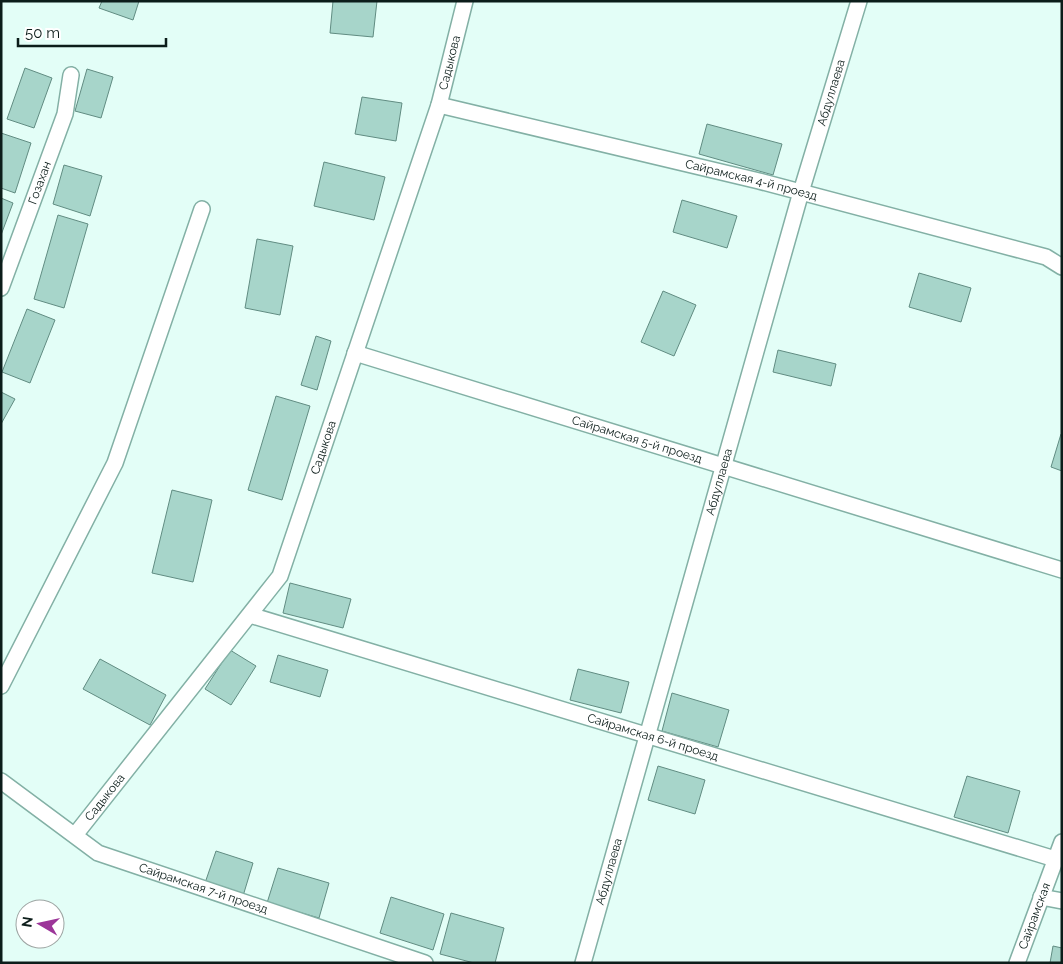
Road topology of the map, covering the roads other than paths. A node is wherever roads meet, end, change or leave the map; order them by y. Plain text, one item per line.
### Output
1 (464, 1) edge
2 (859, 1) edge
3 (71, 75) dead end
4 (439, 105) junction
5 (801, 192) junction
6 (202, 209) dead end
7 (1062, 266) edge
8 (1, 288) edge
9 (355, 353) junction
10 (724, 466) junction
11 (1062, 570) edge
12 (250, 614) junction
13 (1, 686) edge
14 (647, 736) junction
15 (1, 781) edge
16 (75, 835) junction
17 (1062, 842) edge
18 (1055, 859) junction
19 (1041, 897) junction
20 (1062, 901) edge
21 (425, 963) edge
22 (583, 963) edge
23 (1017, 963) edge

1 - 4 street, Садыкова
2 - 5 street, Абдуллаева
3 - 8 street, Гозахан
4 - 5 street, Сайрамская 4-й проезд
4 - 9 street, Садыкова
5 - 7 street, Сайрамская 4-й проезд
5 - 10 street, Абдуллаева
6 - 13 street
9 - 10 street, Сайрамская 5-й проезд
9 - 12 street, Садыкова
10 - 11 street, Сайрамская 5-й проезд
10 - 14 street, Абдуллаева
12 - 14 street, Сайрамская 6-й проезд
12 - 16 street, Садыкова
14 - 18 street, Сайрамская 6-й проезд
14 - 22 street, Абдуллаева
15 - 16 street, Сайрамская 7-й проезд
16 - 21 street, Сайрамская 7-й проезд
17 - 18 street, Сайрамская
18 - 19 street, Сайрамская
19 - 20 street
19 - 23 street, Сайрамская

